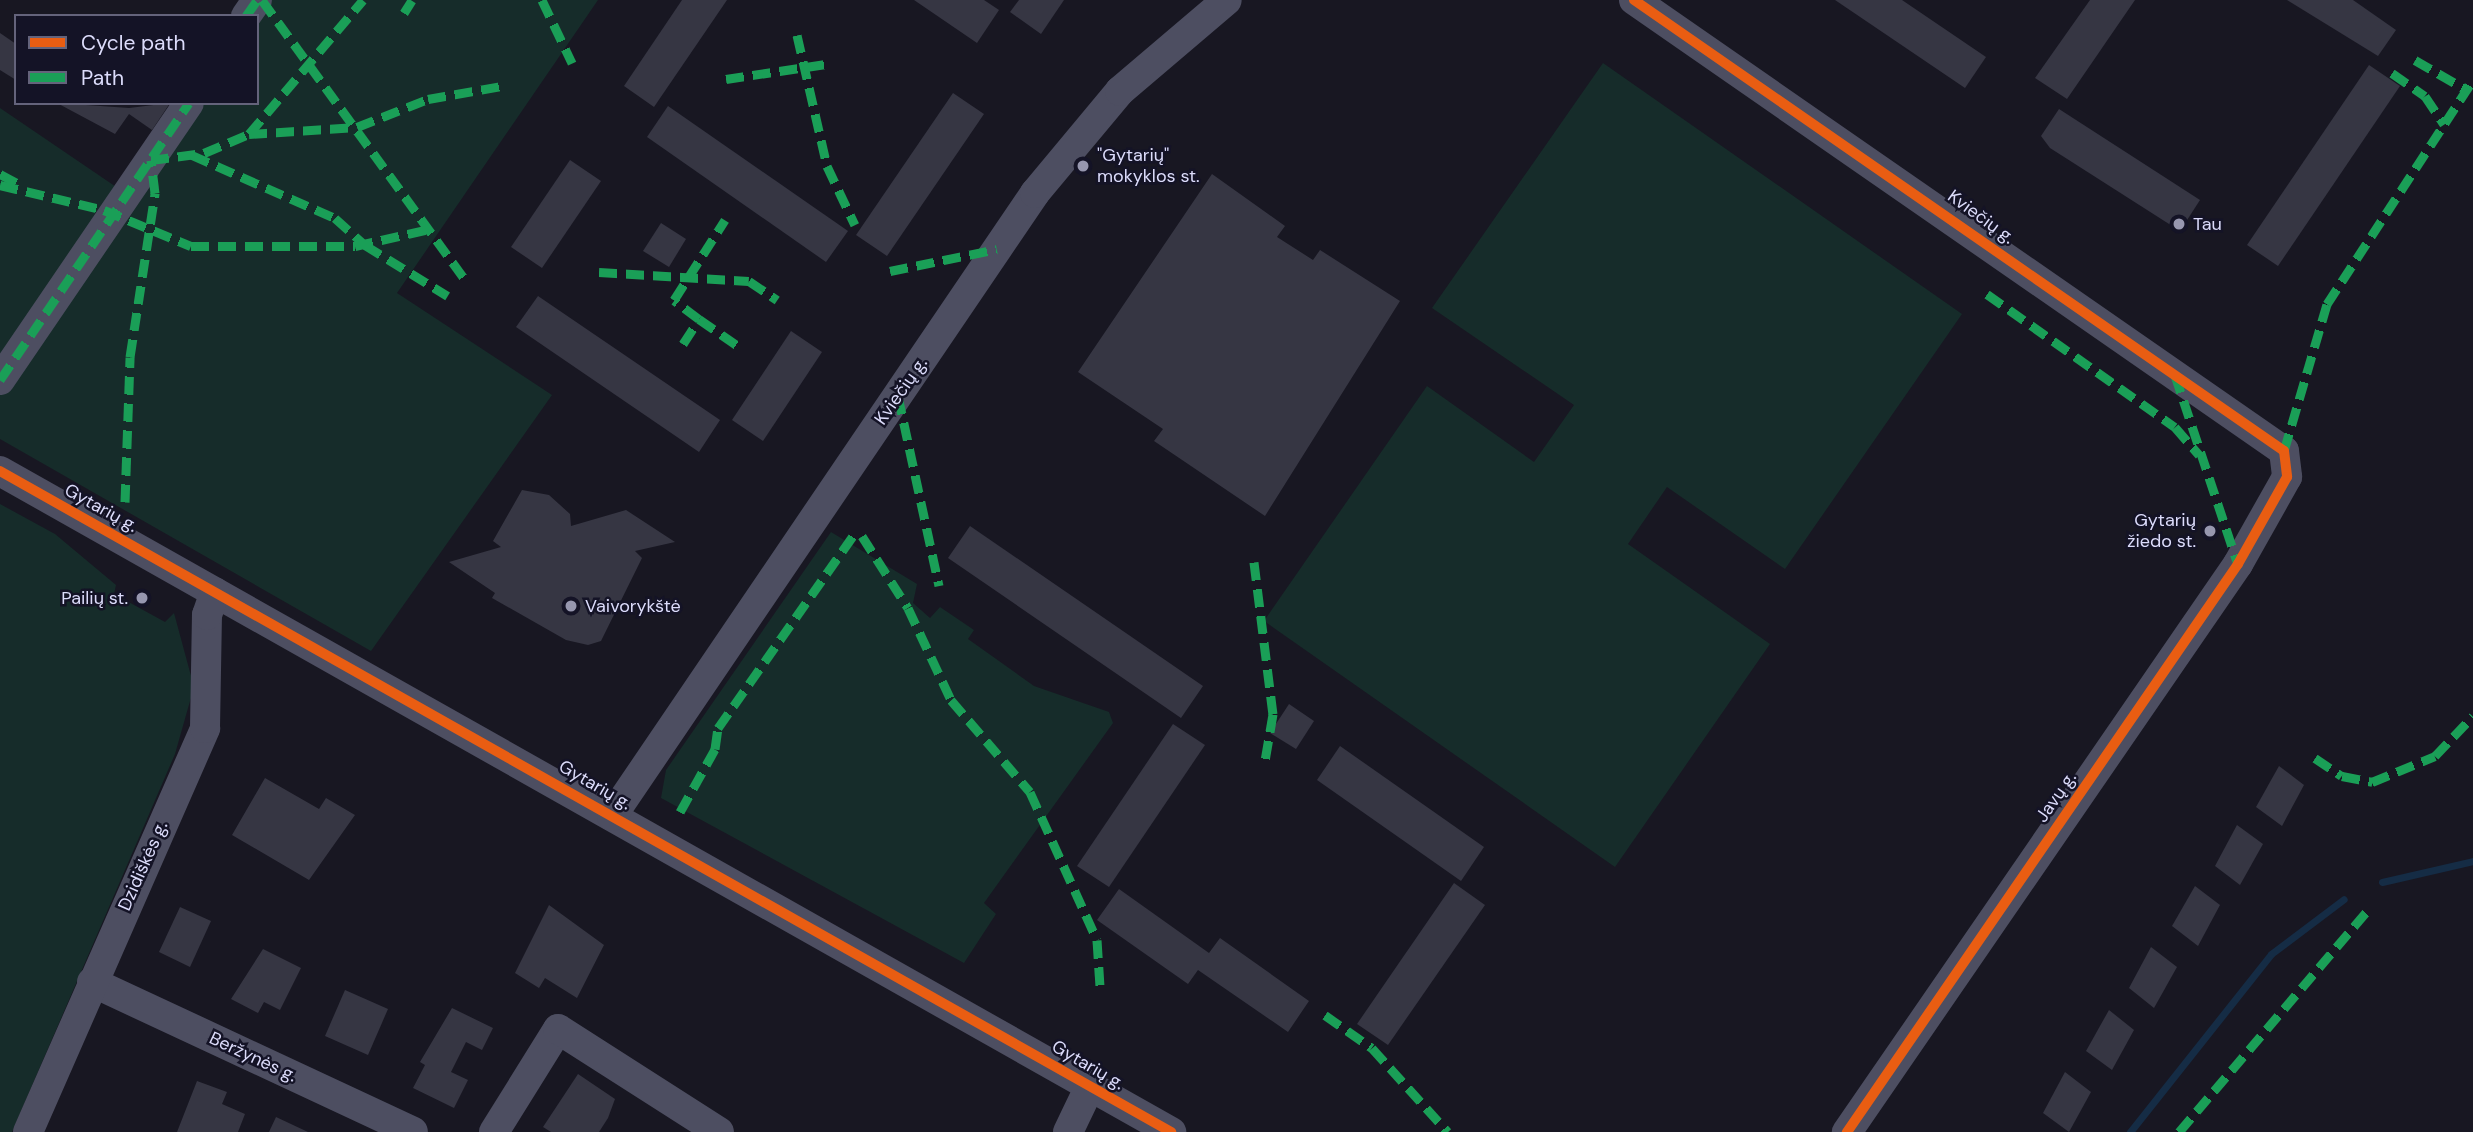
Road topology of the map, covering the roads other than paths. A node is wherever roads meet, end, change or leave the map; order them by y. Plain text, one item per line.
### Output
1 (1227, 0) edge
2 (1634, 0) edge
3 (188, 105) edge
4 (0, 380) edge
5 (0, 471) edge
6 (2287, 477) joint
7 (215, 592) junction
8 (612, 816) junction
9 (92, 982) junction
10 (1090, 1086) junction
11 (28, 1132) edge
12 (413, 1132) edge
13 (494, 1132) edge
14 (719, 1132) edge
15 (1068, 1132) edge
16 (1171, 1132) edge
17 (1847, 1132) edge

1 - 8 street, Kviečių g.
2 - 6 street, Kviečių g.
3 - 4 street
5 - 7 street, Gytarių g.
6 - 17 street, Javų g.
7 - 8 street, Gytarių g.
7 - 9 street, Dzidiškės g.
8 - 10 street, Gytarių g.
9 - 11 street, Dzidiškės g.
9 - 12 street, Beržynės g.
10 - 15 street
10 - 16 street, Gytarių g.
13 - 14 street

